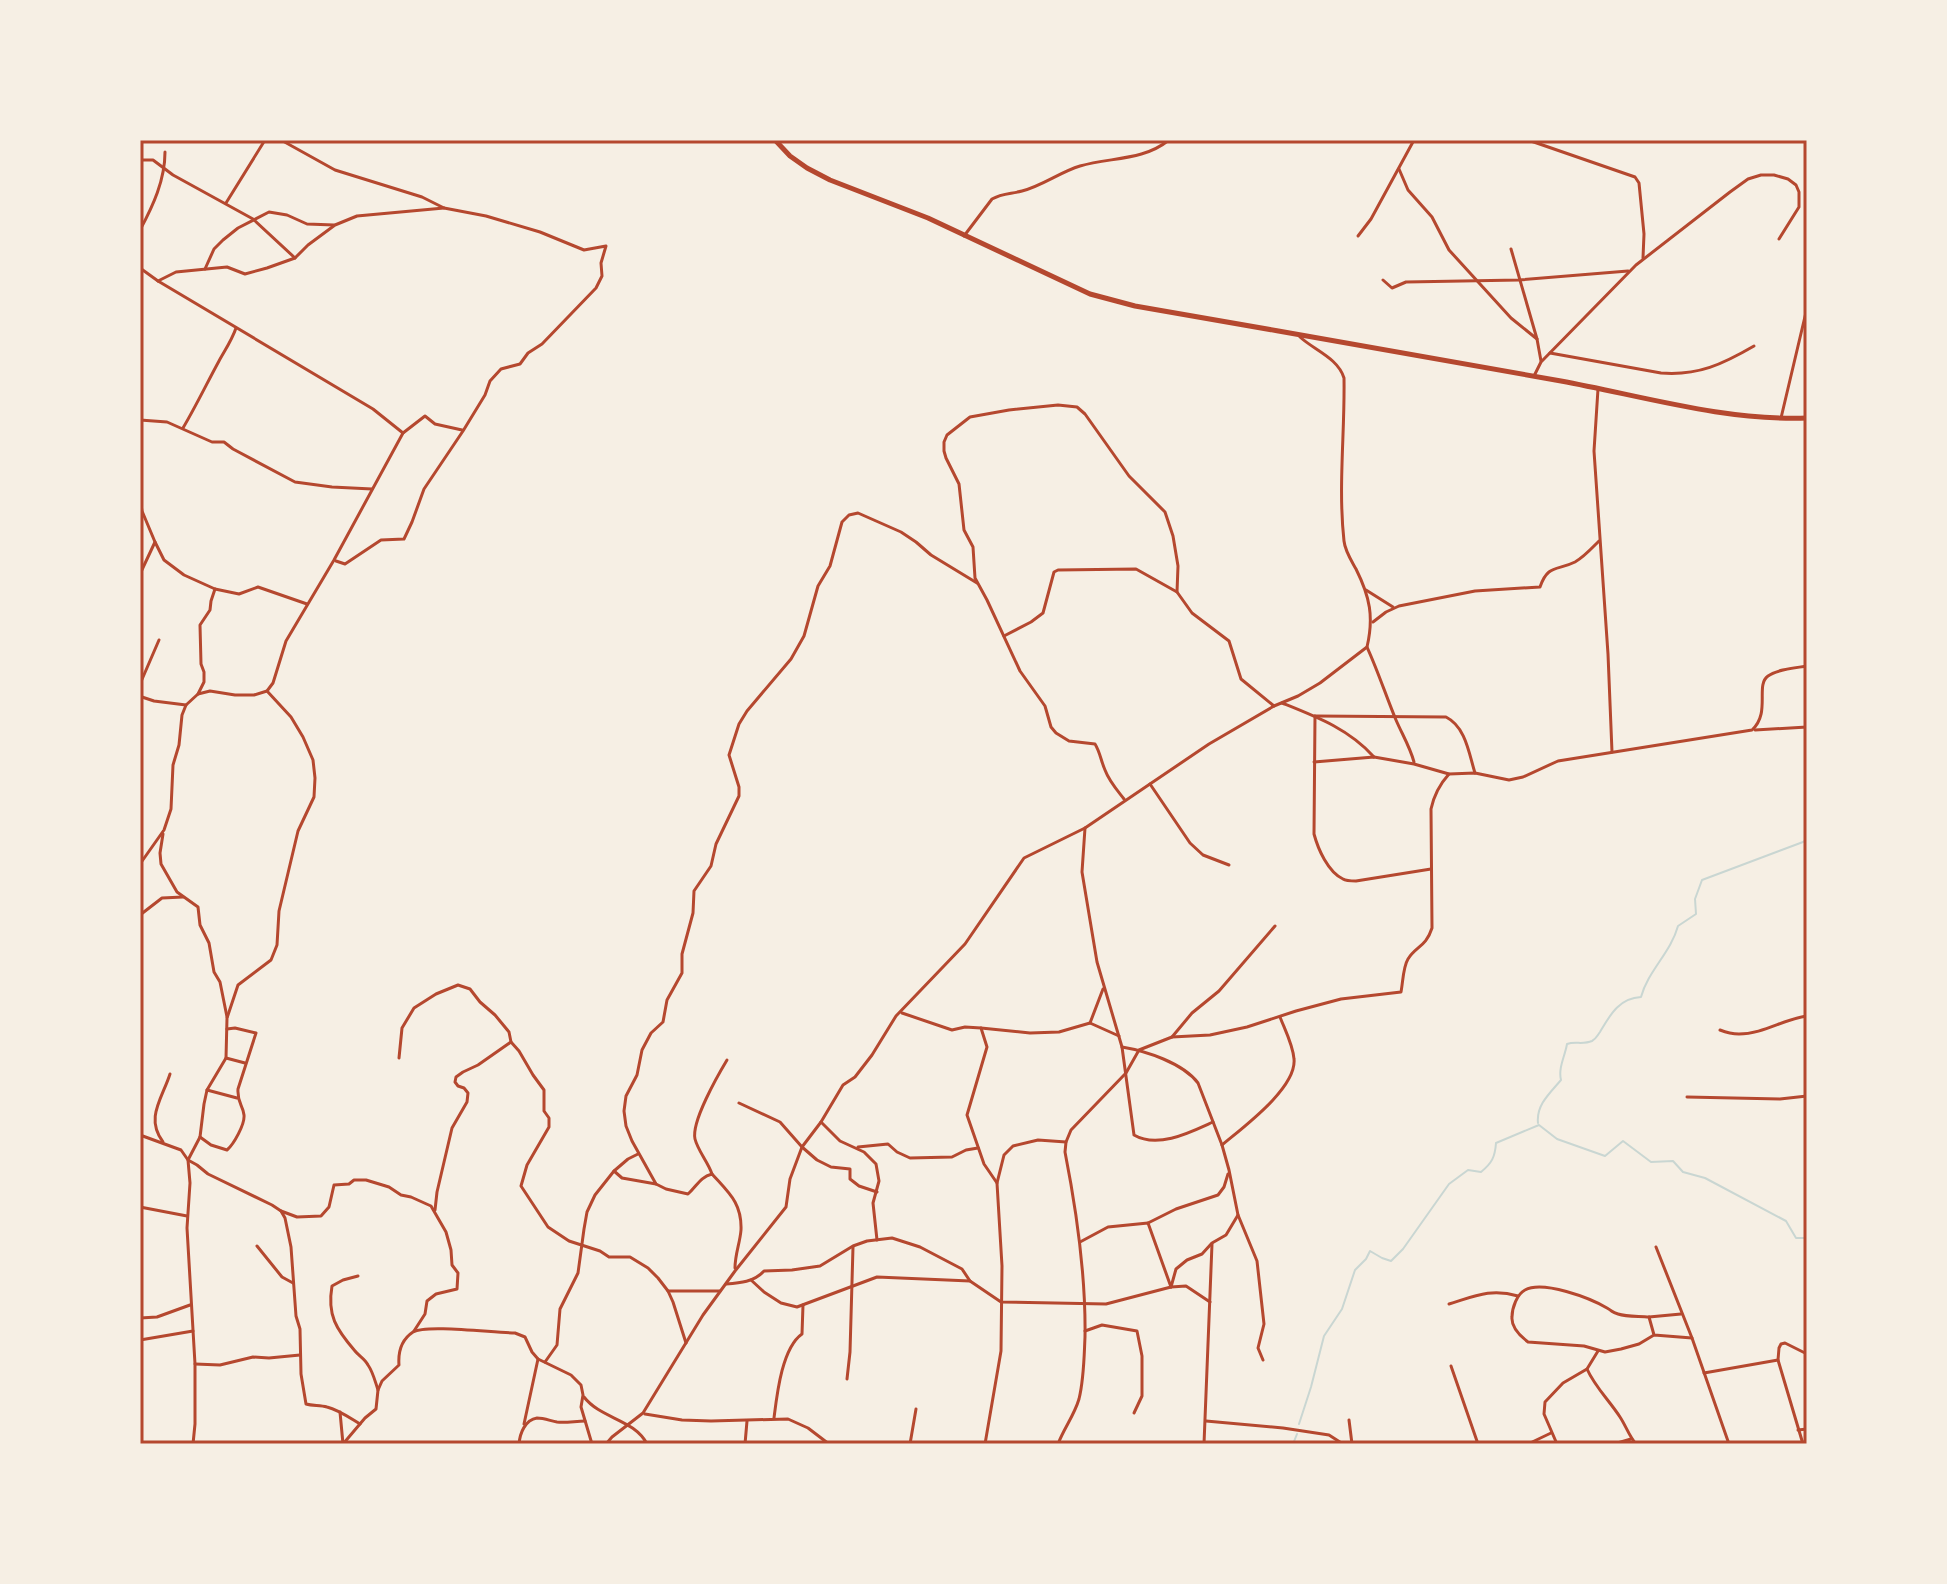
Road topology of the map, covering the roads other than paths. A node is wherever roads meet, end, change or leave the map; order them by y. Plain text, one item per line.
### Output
1 (265, 140) edge
2 (281, 140) edge
3 (775, 140) edge
4 (1169, 140) edge
5 (1414, 140) edge
6 (1528, 140) edge
7 (165, 152) dead end
8 (140, 160) edge
9 (165, 169) junction
10 (1399, 169) junction
11 (226, 203) junction
12 (444, 208) junction
13 (254, 220) junction
14 (335, 225) junction
15 (140, 230) edge
16 (964, 236) junction
17 (1358, 236) dead end
18 (1779, 239) dead end
19 (1511, 249) dead end
20 (295, 258) junction
21 (1643, 260) junction
22 (140, 268) edge
23 (205, 269) junction
24 (1630, 271) junction
25 (1520, 279) junction
26 (1383, 280) dead end
27 (1477, 280) junction
28 (158, 281) junction
29 (1807, 308) edge
30 (236, 328) junction
31 (1297, 334) junction
32 (1537, 339) junction
33 (1754, 346) dead end
34 (1549, 353) junction
35 (1541, 362) junction
36 (1534, 376) junction
37 (1598, 389) junction
38 (1781, 418) junction
39 (1807, 418) edge
40 (140, 420) edge
41 (183, 428) junction
42 (463, 431) junction
43 (403, 433) junction
44 (373, 489) junction
45 (140, 499) edge
46 (141, 511) edge
47 (1599, 541) junction
48 (155, 542) junction
49 (334, 560) junction
50 (140, 574) edge
51 (977, 583) junction
52 (215, 589) junction
53 (1366, 590) junction
54 (1177, 592) junction
55 (307, 604) junction
56 (1395, 608) junction
57 (1372, 624) junction
58 (1004, 636) junction
59 (159, 640) dead end
60 (1367, 647) junction
61 (1807, 666) edge
62 (140, 684) edge
63 (267, 691) junction
64 (198, 694) junction
65 (141, 696) edge
66 (1282, 703) junction
67 (186, 705) junction
68 (1274, 706) junction
69 (1315, 716) junction
70 (1395, 716) junction
71 (1807, 727) edge
72 (1752, 730) junction
73 (1612, 753) junction
74 (1374, 757) junction
75 (1314, 762) junction
76 (1414, 764) junction
77 (1475, 773) junction
78 (1449, 774) junction
79 (1150, 783) junction
80 (1125, 800) junction
81 (1085, 828) junction
82 (164, 830) junction
83 (140, 864) edge
84 (1229, 865) dead end
85 (1431, 869) junction
86 (183, 897) junction
87 (140, 915) edge
88 (1275, 926) dead end
89 (1104, 986) junction
90 (900, 1012) junction
91 (1280, 1016) junction
92 (1807, 1016) edge
93 (227, 1018) junction
94 (1090, 1023) junction
95 (981, 1028) junction
96 (227, 1029) junction
97 (1720, 1030) dead end
98 (1119, 1036) junction
99 (1172, 1037) junction
100 (511, 1042) junction
101 (1122, 1047) junction
102 (1139, 1050) junction
103 (226, 1058) junction
104 (399, 1058) dead end
105 (727, 1060) dead end
106 (246, 1064) junction
107 (1126, 1073) junction
108 (170, 1074) dead end
109 (207, 1090) junction
110 (1807, 1096) edge
111 (1687, 1097) dead end
112 (237, 1098) junction
113 (739, 1103) dead end
114 (821, 1122) junction
115 (1213, 1122) junction
116 (140, 1135) edge
117 (200, 1137) junction
118 (163, 1142) junction
119 (1066, 1142) junction
120 (1222, 1145) junction
121 (802, 1147) junction
122 (854, 1147) junction
123 (978, 1148) junction
124 (638, 1154) junction
125 (188, 1160) junction
126 (1229, 1170) junction
127 (614, 1171) junction
128 (712, 1174) junction
129 (997, 1183) junction
130 (656, 1184) junction
131 (877, 1192) junction
132 (140, 1207) edge
133 (281, 1211) junction
134 (434, 1214) junction
135 (1238, 1215) junction
136 (187, 1216) junction
137 (1148, 1223) junction
138 (877, 1240) junction
139 (1080, 1242) junction
140 (1212, 1243) junction
141 (257, 1246) dead end
142 (580, 1246) junction
143 (853, 1246) junction
144 (1656, 1247) dead end
145 (735, 1271) junction
146 (358, 1276) dead end
147 (751, 1280) junction
148 (970, 1281) junction
149 (293, 1283) junction
150 (726, 1284) junction
151 (851, 1286) junction
152 (1171, 1287) junction
153 (668, 1291) junction
154 (720, 1291) junction
155 (1518, 1296) junction
156 (1001, 1302) junction
157 (1210, 1302) junction
158 (804, 1304) junction
159 (1449, 1304) dead end
160 (190, 1305) junction
161 (1085, 1305) junction
162 (1682, 1314) junction
163 (1649, 1317) junction
164 (140, 1318) edge
165 (193, 1331) junction
166 (414, 1331) junction
167 (1085, 1331) junction
168 (1654, 1335) junction
169 (1692, 1338) junction
170 (140, 1340) edge
171 (686, 1343) junction
172 (1598, 1351) junction
173 (1807, 1354) edge
174 (300, 1355) junction
175 (538, 1359) junction
176 (1263, 1360) dead end
177 (1778, 1360) junction
178 (545, 1362) junction
179 (195, 1364) junction
180 (1451, 1366) dead end
181 (1587, 1369) junction
182 (1704, 1373) junction
183 (847, 1379) dead end
184 (378, 1390) junction
185 (583, 1395) junction
186 (592, 1407) junction
187 (916, 1409) dead end
188 (340, 1412) junction
189 (643, 1413) junction
190 (1134, 1413) dead end
191 (774, 1418) junction
192 (584, 1419) junction
193 (1349, 1420) dead end
194 (747, 1421) junction
195 (1206, 1421) junction
196 (360, 1424) junction
197 (628, 1425) junction
198 (523, 1428) junction
199 (1807, 1429) edge
200 (1798, 1430) junction
201 (1551, 1433) junction
202 (1631, 1439) junction
203 (193, 1444) edge
204 (343, 1444) edge
205 (519, 1444) edge
206 (592, 1444) edge
207 (606, 1444) edge
208 (647, 1444) edge
209 (745, 1444) edge
210 (829, 1444) edge
211 (910, 1444) edge
212 (985, 1444) edge
213 (1058, 1444) edge
214 (1204, 1444) edge
215 (1343, 1444) edge
216 (1352, 1444) edge
217 (1478, 1444) edge
218 (1528, 1444) edge
219 (1557, 1444) edge
220 (1614, 1444) edge
221 (1636, 1444) edge
222 (1729, 1444) edge
223 (1803, 1444) edge

1 - 11 street
2 - 12 street
3 - 16 highway
4 - 16 street
5 - 10 street
6 - 21 street
7 - 9 street
8 - 9 street
9 - 11 street
9 - 15 street
10 - 17 street
10 - 27 street
11 - 13 street
12 - 14 street
12 - 42 street
13 - 14 street
13 - 20 street
13 - 23 street
14 - 20 street
16 - 31 highway
18 - 21 street
19 - 25 street
20 - 23 street
21 - 24 street
22 - 28 street
23 - 28 street
24 - 25 street
24 - 34 street
25 - 27 street
25 - 32 street
26 - 27 street
27 - 32 street
28 - 30 street
29 - 38 street
30 - 41 street
30 - 43 street
31 - 36 highway
31 - 53 street
32 - 35 street
33 - 34 street
34 - 35 street
35 - 36 street
36 - 37 highway
37 - 38 highway
37 - 47 street
38 - 39 highway
40 - 41 street
41 - 44 street
42 - 43 street
42 - 49 street
43 - 44 street
44 - 49 street
45 - 46 street
46 - 48 street
47 - 56 street
47 - 73 street
48 - 50 street
48 - 52 street
49 - 55 street
51 - 54 street
51 - 58 street
51 - 124 street
52 - 55 street
52 - 64 street
53 - 56 street
53 - 57 street
54 - 58 street
54 - 68 street
55 - 63 street
56 - 57 street
57 - 60 street
58 - 80 street
59 - 62 street
60 - 66 street
60 - 70 street
61 - 72 street
63 - 64 street
63 - 93 street
64 - 67 street
65 - 67 street
66 - 68 street
66 - 69 street
67 - 82 street
68 - 79 street
69 - 70 street
69 - 74 street
69 - 75 street
70 - 76 street
70 - 77 street
71 - 72 street
72 - 73 street
73 - 77 street
74 - 75 street
74 - 76 street
75 - 85 street
76 - 78 street
77 - 78 street
78 - 85 street
79 - 80 street
79 - 84 street
80 - 81 street
81 - 89 street
81 - 90 street
82 - 83 street
82 - 86 street
85 - 91 street
86 - 87 street
86 - 93 street
88 - 99 street
89 - 94 street
89 - 98 street
90 - 95 street
90 - 114 street
91 - 99 street
91 - 120 street
92 - 97 street
93 - 96 street
94 - 95 street
94 - 98 street
95 - 123 street
96 - 103 street
96 - 106 street
98 - 101 street
99 - 102 street
100 - 104 street
100 - 134 street
100 - 142 street
101 - 102 street
101 - 107 street
102 - 107 street
102 - 115 street
103 - 106 street
103 - 109 street
105 - 128 street
106 - 112 street
107 - 115 street
107 - 119 street
108 - 118 street
109 - 112 street
109 - 117 street
110 - 111 street
112 - 117 street
113 - 121 street
114 - 121 street
114 - 122 street
115 - 120 street
116 - 118 street
117 - 125 street
118 - 125 street
119 - 129 street
119 - 139 street
120 - 126 street
121 - 131 street
121 - 145 street
122 - 123 street
122 - 131 street
123 - 129 street
124 - 127 street
124 - 130 street
125 - 133 street
125 - 136 street
126 - 135 street
126 - 137 street
127 - 130 street
127 - 142 street
128 - 130 street
128 - 145 street
129 - 156 street
131 - 138 street
132 - 136 street
133 - 134 street
133 - 149 street
134 - 166 street
135 - 140 street
135 - 176 street
136 - 160 street
137 - 139 street
137 - 152 street
138 - 143 street
138 - 148 street
139 - 161 street
140 - 152 street
140 - 157 street
141 - 149 street
142 - 153 street
142 - 178 street
143 - 147 street
143 - 151 street
144 - 162 street
145 - 150 street
146 - 184 street
147 - 150 street
147 - 158 street
148 - 151 street
148 - 156 street
149 - 174 street
150 - 154 street
151 - 158 street
151 - 183 street
152 - 157 street
152 - 161 street
153 - 154 street
153 - 171 street
154 - 171 street
155 - 159 street
155 - 163 street
155 - 172 street
156 - 161 street
156 - 212 street
157 - 195 street
158 - 191 street
160 - 164 street
160 - 165 street
161 - 167 street
162 - 163 street
162 - 169 street
163 - 168 street
165 - 170 street
165 - 179 street
166 - 175 street
166 - 184 street
167 - 190 street
167 - 213 street
168 - 169 street
168 - 172 street
169 - 182 street
171 - 189 street
172 - 181 street
173 - 177 street
174 - 179 street
174 - 188 street
175 - 178 street
175 - 198 street
177 - 182 street
177 - 200 street
178 - 185 street
179 - 203 street
180 - 217 street
181 - 201 street
181 - 202 street
182 - 222 street
184 - 196 street
185 - 186 street
185 - 192 street
186 - 192 street
186 - 197 street
187 - 211 street
188 - 196 street
188 - 204 street
189 - 194 street
189 - 197 street
191 - 194 street
191 - 210 street
192 - 198 street
192 - 206 street
193 - 216 street
194 - 209 street
195 - 214 street
195 - 215 street
196 - 204 street
197 - 207 street
197 - 208 street
198 - 205 street
199 - 200 street
200 - 223 street
201 - 218 street
201 - 219 street
202 - 220 street
202 - 221 street

